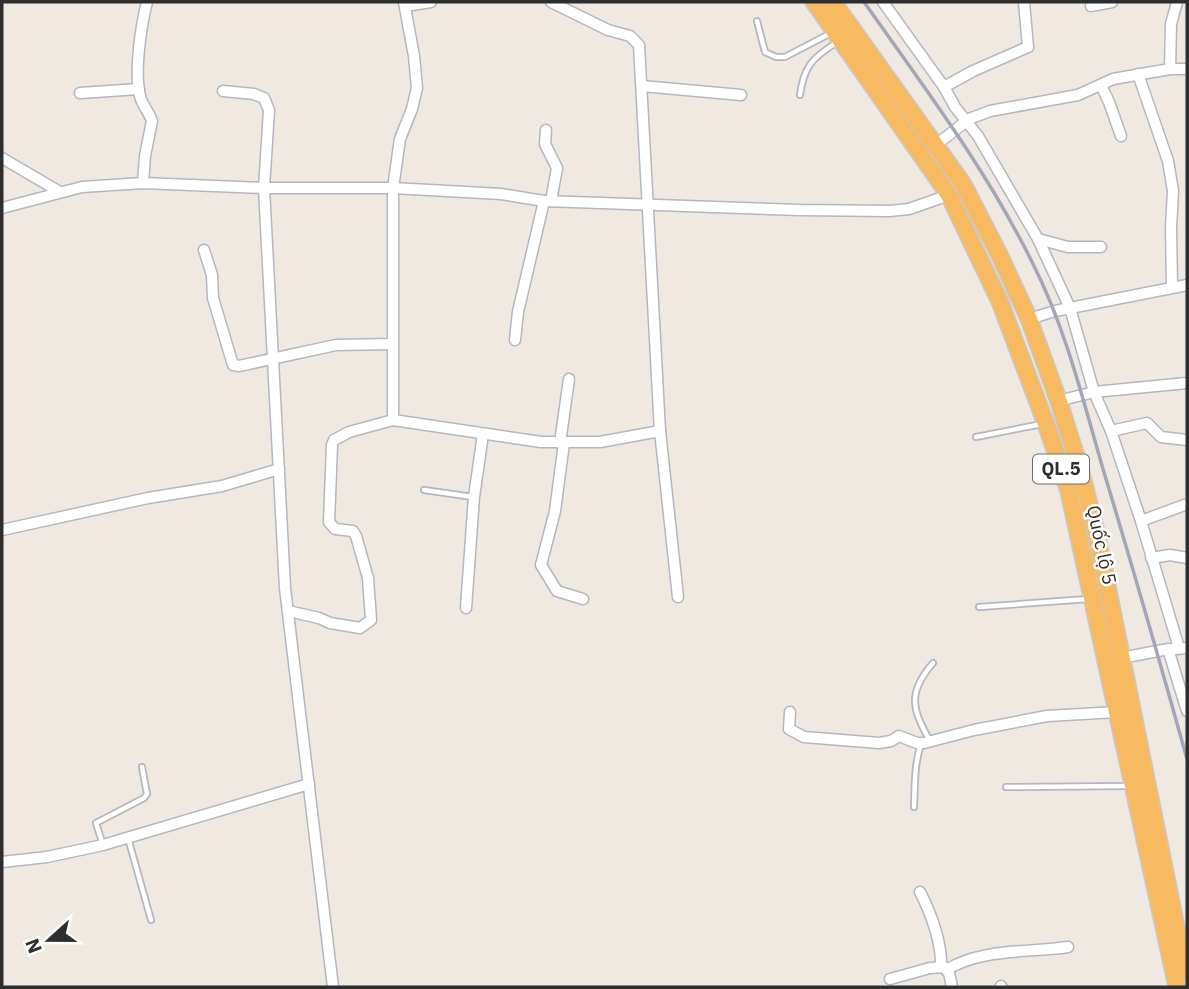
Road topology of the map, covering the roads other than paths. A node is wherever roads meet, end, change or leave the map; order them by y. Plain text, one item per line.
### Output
1 (147, 2) edge
2 (431, 2) edge
3 (551, 2) edge
4 (814, 2) edge
5 (833, 2) edge
6 (883, 2) edge
7 (1024, 2) edge
8 (1112, 2) edge
9 (1177, 2) edge
10 (404, 4) edge
11 (1091, 6) dead end
12 (757, 21) dead end
13 (838, 35) junction
14 (1170, 69) junction
15 (1187, 69) edge
16 (1138, 74) junction
17 (1101, 85) junction
18 (642, 86) junction
19 (944, 87) junction
20 (139, 89) junction
21 (223, 91) dead end
22 (80, 93) dead end
23 (741, 95) dead end
24 (800, 95) dead end
25 (966, 121) junction
26 (546, 130) dead end
27 (1121, 136) dead end
28 (936, 145) junction
29 (2, 158) edge
30 (143, 183) junction
31 (264, 188) junction
32 (393, 188) junction
33 (60, 192) junction
34 (949, 195) junction
35 (548, 201) junction
36 (647, 205) junction
37 (2, 208) edge
38 (1038, 239) junction
39 (1101, 247) dead end
40 (204, 250) dead end
41 (1187, 285) edge
42 (1172, 287) junction
43 (1070, 308) junction
44 (1029, 319) junction
45 (515, 340) dead end
46 (393, 344) junction
47 (271, 358) junction
48 (569, 379) dead end
49 (1187, 383) edge
50 (1094, 392) junction
51 (1058, 401) junction
52 (394, 420) junction
53 (1046, 424) junction
54 (660, 431) junction
55 (1111, 431) junction
56 (483, 434) junction
57 (976, 437) dead end
58 (1187, 440) edge
59 (562, 443) junction
60 (279, 469) junction
61 (424, 490) dead end
62 (474, 498) junction
63 (1187, 504) edge
64 (1141, 521) junction
65 (2, 530) edge
66 (1151, 558) junction
67 (1187, 558) edge
68 (678, 597) dead end
69 (583, 599) dead end
70 (1092, 599) junction
71 (979, 607) dead end
72 (466, 608) dead end
73 (288, 611) junction
74 (1178, 648) edge
75 (1121, 659) junction
76 (933, 663) dead end
77 (1187, 711) edge
78 (790, 712) dead end
79 (1117, 712) junction
80 (926, 742) junction
81 (142, 767) dead end
82 (309, 784) junction
83 (1133, 786) junction
84 (1006, 787) dead end
85 (914, 807) dead end
86 (128, 838) junction
87 (103, 845) junction
88 (2, 862) edge
89 (920, 892) dead end
90 (150, 920) dead end
91 (1068, 947) dead end
92 (944, 968) junction
93 (890, 979) dead end
94 (1187, 983) edge
95 (333, 987) edge
96 (952, 987) edge
97 (1177, 987) edge

1 - 20 street
2 - 10 street
3 - 18 street
4 - 13 highway, Quốc lộ 5 / QL.5
5 - 28 highway, Quốc lộ 5 / QL.5
6 - 19 street
7 - 19 street
8 - 11 street
9 - 14 street
10 - 32 street
12 - 13 lane
13 - 24 lane
13 - 34 highway, Quốc lộ 5 / QL.5
14 - 15 street
14 - 16 street
16 - 17 street
16 - 42 street
17 - 25 street
17 - 27 street
18 - 23 street
18 - 36 street
19 - 25 street
20 - 22 street
20 - 30 street
21 - 31 street
25 - 28 street
25 - 38 street
26 - 35 street
28 - 44 highway, Quốc lộ 5 / QL.5
29 - 33 street
30 - 31 street
30 - 33 street
31 - 32 street
31 - 47 street
32 - 35 street
32 - 46 street
33 - 37 street
34 - 36 street
34 - 53 highway, Quốc lộ 5 / QL.5
35 - 36 street
35 - 45 street
36 - 54 street
38 - 39 street
38 - 43 street
40 - 47 street
41 - 42 street
42 - 43 street
43 - 44 street
43 - 50 street
44 - 51 highway, Quốc lộ 5 / QL.5
46 - 47 street
46 - 52 street
47 - 60 street
48 - 59 street
49 - 50 street
50 - 51 street
50 - 55 street
51 - 75 highway, Quốc lộ 5 / QL.5
52 - 56 street
52 - 73 street
53 - 57 lane
53 - 70 highway, Quốc lộ 5 / QL.5
54 - 59 street
54 - 68 street
55 - 58 street
55 - 64 street
56 - 59 street
56 - 62 street
59 - 69 street
60 - 65 street
60 - 73 street
61 - 62 lane
62 - 72 street
63 - 64 street
64 - 66 street
66 - 67 street
66 - 74 street
70 - 71 lane
70 - 79 highway, Quốc lộ 5 / QL.5
73 - 82 street
74 - 75 street
74 - 77 street
75 - 94 highway, Quốc lộ 5 / QL.5
76 - 80 lane
78 - 80 street
79 - 80 street
79 - 83 highway, Quốc lộ 5 / QL.5
80 - 85 lane
81 - 87 lane
82 - 86 street
82 - 95 street
83 - 84 lane
83 - 97 highway, Quốc lộ 5 / QL.5
86 - 87 street
86 - 90 lane
87 - 88 street
89 - 92 street
91 - 92 street
92 - 93 street
92 - 96 street

